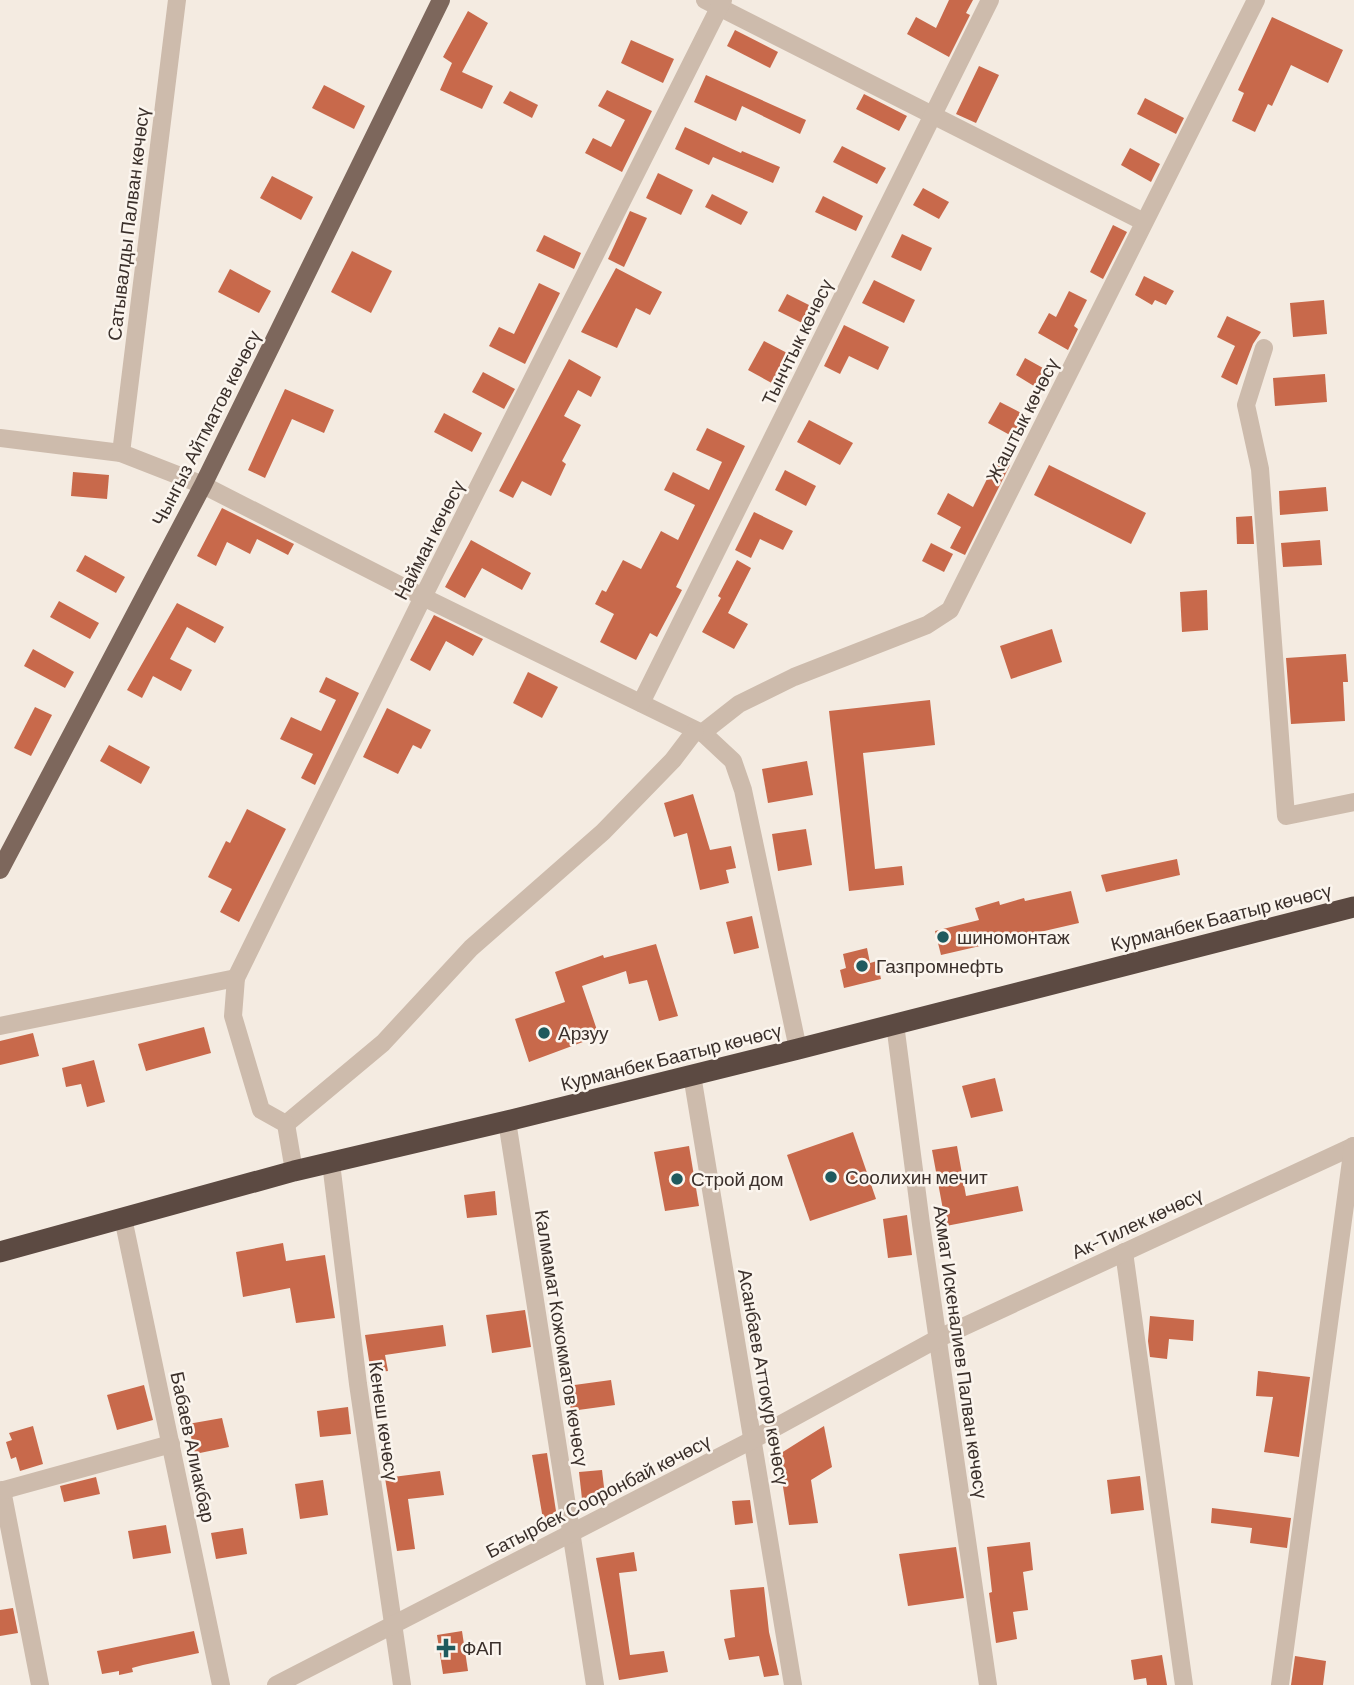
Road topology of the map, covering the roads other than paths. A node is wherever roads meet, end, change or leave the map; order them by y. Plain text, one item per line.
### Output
1 (177, 0) edge
2 (441, 0) edge
3 (990, 0) edge
4 (1256, 0) edge
5 (716, 2) edge
6 (933, 116) junction
7 (1144, 222) junction
8 (1264, 348) dead end
9 (0, 438) edge
10 (121, 453) junction
11 (202, 485) junction
12 (423, 597) junction
13 (640, 703) junction
14 (698, 732) junction
15 (1354, 802) edge
16 (0, 870) edge
17 (1354, 907) edge
18 (236, 978) junction
19 (895, 1024) junction
20 (0, 1026) edge
21 (798, 1049) junction
22 (692, 1075) junction
23 (508, 1121) junction
24 (286, 1124) junction
25 (1353, 1146) edge
26 (331, 1163) junction
27 (295, 1171) junction
28 (123, 1218) junction
29 (0, 1252) edge
30 (1124, 1252) junction
31 (937, 1339) junction
32 (754, 1439) junction
33 (171, 1444) junction
34 (1, 1491) edge
35 (570, 1534) junction
36 (393, 1625) junction
37 (40, 1685) edge
38 (221, 1685) edge
39 (276, 1685) edge
40 (402, 1685) edge
41 (595, 1685) edge
42 (793, 1685) edge
43 (988, 1685) edge
44 (1184, 1685) edge
45 (1280, 1685) edge

1 - 10 street, Сатывалды Палван көчөсү
2 - 11 main road, Чынгыз Айтматов көчөсү
3 - 6 street, Тынчтык көчөсү
4 - 7 street, Жаштык көчөсү
5 - 6 street
5 - 12 street, Найман көчөсү
6 - 7 street
6 - 13 street, Тынчтык көчөсү
7 - 14 street, Жаштык көчөсү
8 - 15 street
9 - 10 street
10 - 11 street
11 - 12 street
11 - 16 main road, Чынгыз Айтматов көчөсү
12 - 13 street
12 - 18 street, Найман көчөсү
13 - 14 street
14 - 21 street
14 - 24 street, Жаштык көчөсү
17 - 19 highway, Курманбек Баатыр көчөсү
18 - 20 street
18 - 24 street, Найман көчөсү
19 - 21 highway, Курманбек Баатыр көчөсү
19 - 31 street, Ахмат Искеналиев Палван көчөсү
21 - 22 highway, Курманбек Баатыр көчөсү
22 - 23 highway, Курманбек Баатыр көчөсү
22 - 32 street, Асанбаев Аттокур көчөсү
23 - 26 highway, Курманбек Баатыр көчөсү
23 - 35 street, Калмамат Кожокматов көчөсү
24 - 27 street
25 - 30 street, Ак-Тилек көчөсү
25 - 45 street
26 - 27 highway, Курманбек Баатыр көчөсү
26 - 36 street, Кенеш көчөсү
27 - 28 highway, Курманбек Баатыр көчөсү
28 - 29 highway, Курманбек Баатыр көчөсү
28 - 33 street, Бабаев Алиакбар
30 - 31 street, Ак-Тилек көчөсү
30 - 44 street
31 - 32 street, Батырбек Сооронбай көчөсү
31 - 43 street, Ахмат Искеналиев Палван көчөсү
32 - 35 street, Батырбек Сооронбай көчөсү
32 - 42 street, Асанбаев Аттокур көчөсү
33 - 34 street
33 - 38 street, Бабаев Алиакбар
34 - 37 street
35 - 36 street, Батырбек Сооронбай көчөсү
35 - 41 street, Калмамат Кожокматов көчөсү
36 - 39 street, Батырбек Сооронбай көчөсү
36 - 40 street, Кенеш көчөсү

